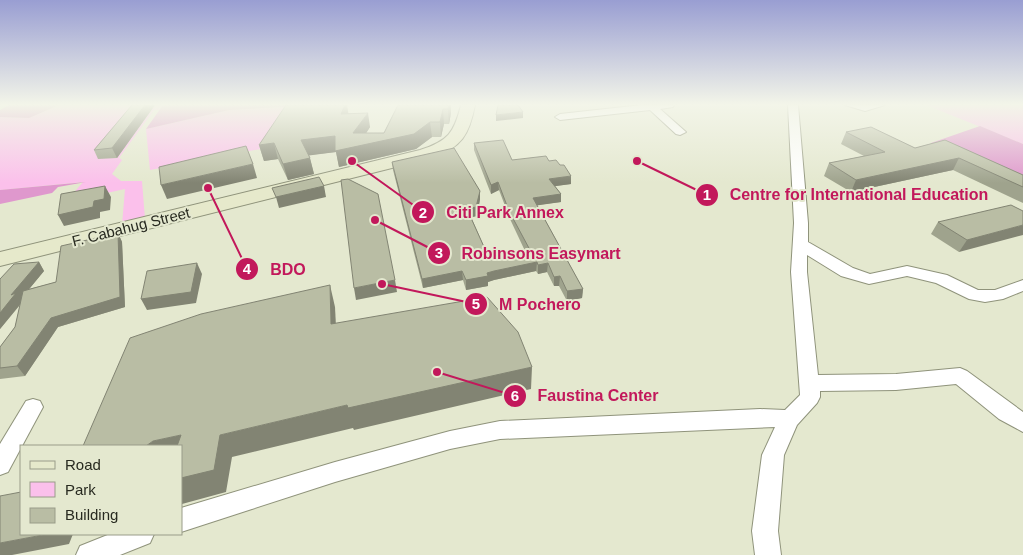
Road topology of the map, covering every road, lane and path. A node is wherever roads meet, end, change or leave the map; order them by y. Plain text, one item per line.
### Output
1 (461, 131) edge
2 (795, 131) edge
3 (799, 243) junction
4 (0, 259) edge
5 (1023, 285) edge
6 (809, 383) junction
7 (33, 406) dead end
8 (789, 420) junction
9 (1023, 423) edge
10 (0, 465) edge
11 (182, 520) edge
12 (139, 535) edge
13 (89, 555) edge
14 (768, 555) edge

1 - 4 main road, F. Cabahug Street
2 - 3 street
3 - 5 street
3 - 6 street
6 - 8 street
6 - 9 street
7 - 10 street
8 - 11 street
8 - 14 street
12 - 13 street

